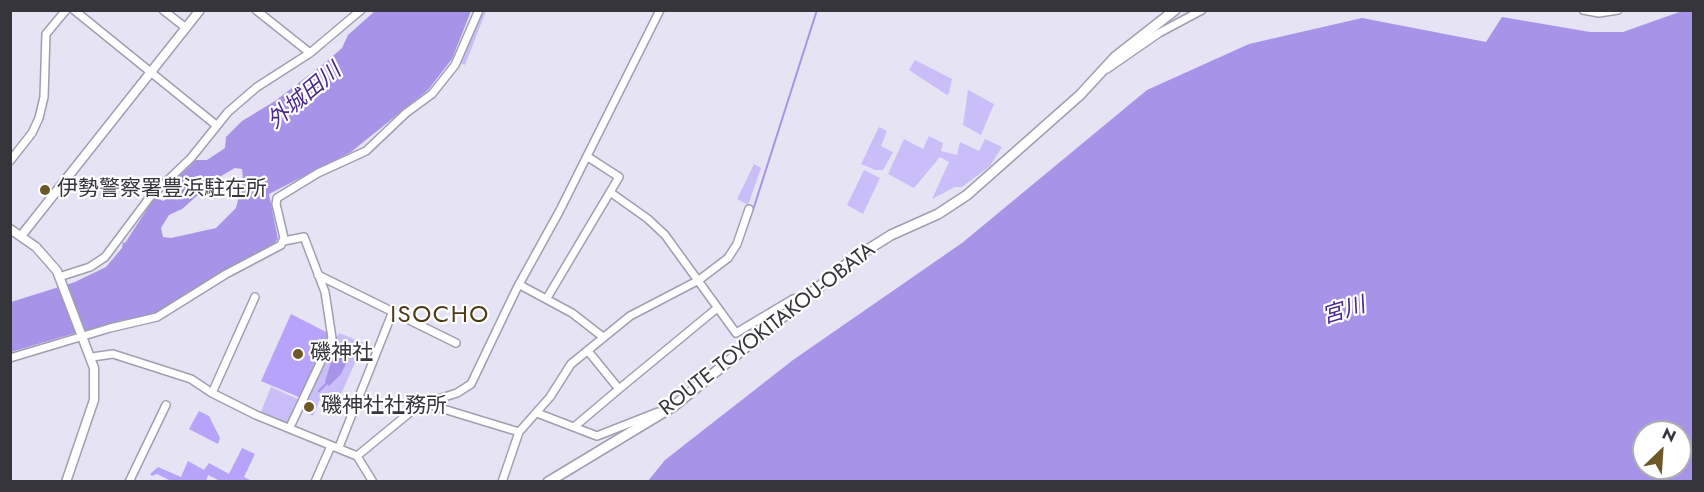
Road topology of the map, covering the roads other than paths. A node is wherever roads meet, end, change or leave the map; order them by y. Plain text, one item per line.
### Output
1 (66, 10) edge
2 (74, 10) edge
3 (163, 10) edge
4 (200, 10) edge
5 (256, 10) edge
6 (361, 10) edge
7 (479, 10) edge
8 (660, 10) edge
9 (1175, 10) edge
10 (1202, 10) edge
11 (1583, 10) edge
12 (1618, 10) edge
13 (186, 28) junction
14 (310, 52) junction
15 (150, 72) junction
16 (1101, 74) junction
17 (216, 125) junction
18 (588, 157) junction
19 (10, 161) edge
20 (610, 192) junction
21 (749, 209) dead end
22 (10, 229) edge
23 (21, 236) junction
24 (284, 241) junction
25 (318, 275) junction
26 (60, 278) junction
27 (699, 280) junction
28 (520, 285) junction
29 (807, 295) junction
30 (255, 297) dead end
31 (547, 298) junction
32 (716, 309) junction
33 (393, 311) junction
34 (83, 335) junction
35 (603, 336) junction
36 (456, 343) dead end
37 (588, 351) junction
38 (92, 357) junction
39 (10, 358) edge
40 (619, 389) junction
41 (212, 393) junction
42 (427, 404) junction
43 (165, 405) dead end
44 (674, 406) junction
45 (537, 413) junction
46 (290, 427) junction
47 (574, 428) junction
48 (519, 432) junction
49 (335, 447) junction
50 (357, 456) junction
51 (66, 482) edge
52 (129, 482) edge
53 (315, 482) edge
54 (373, 482) edge
55 (502, 482) edge
56 (548, 482) edge

1 - 19 street
2 - 15 street
3 - 13 street
4 - 13 street
5 - 14 street
6 - 14 street
7 - 24 street
8 - 18 street
9 - 16 main road, ROUTE TOYOKITAKOU-OBATA
10 - 16 street
11 - 12 street
13 - 15 street
14 - 17 street
15 - 17 street
15 - 23 street
16 - 29 main road, ROUTE TOYOKITAKOU-OBATA
17 - 26 street
18 - 20 street
18 - 28 street
20 - 27 street
20 - 31 street
21 - 27 street
22 - 23 street
23 - 26 street
24 - 25 street
24 - 34 street
25 - 33 street
25 - 46 street
26 - 34 street
27 - 32 street
27 - 35 street
28 - 31 street
28 - 42 street
29 - 32 street
29 - 44 main road, ROUTE TOYOKITAKOU-OBATA
30 - 41 street
31 - 35 street
32 - 40 street
33 - 36 street
33 - 49 street
34 - 38 street
34 - 39 street
35 - 37 street
37 - 40 street
37 - 45 street
38 - 41 street
38 - 51 street
40 - 47 street
41 - 46 street
42 - 48 street
42 - 50 street
43 - 52 street
44 - 47 street
44 - 56 main road, ROUTE TOYOKITAKOU-OBATA
45 - 47 street
45 - 48 street
46 - 49 street
48 - 55 street
49 - 50 street
49 - 53 street
50 - 54 street

